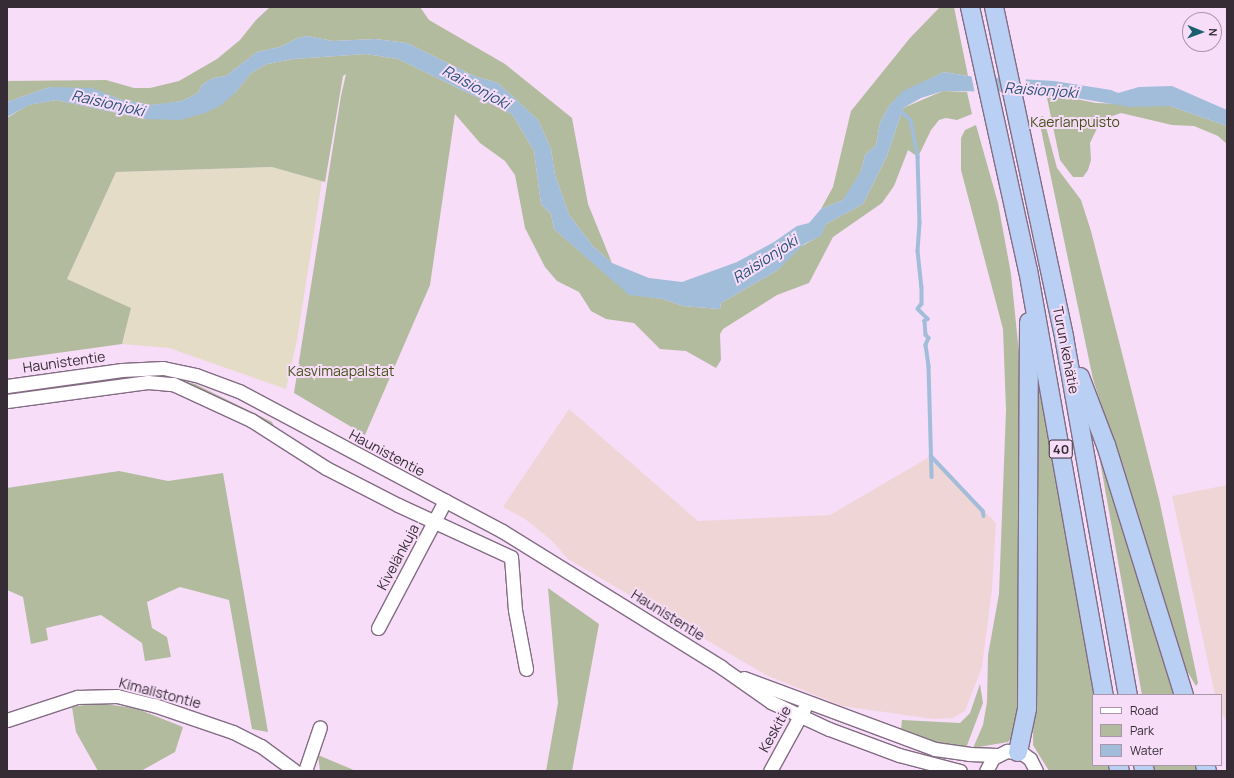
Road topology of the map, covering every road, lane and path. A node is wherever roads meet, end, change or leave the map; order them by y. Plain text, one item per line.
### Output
1 (970, 7) edge
2 (996, 15) edge
3 (1028, 270) junction
4 (1064, 336) junction
5 (7, 386) edge
6 (7, 401) edge
7 (283, 413) junction
8 (273, 434) junction
9 (445, 501) junction
10 (435, 522) junction
11 (378, 628) dead end
12 (721, 667) junction
13 (526, 668) dead end
14 (1104, 694) edge
15 (1128, 694) edge
16 (1184, 694) edge
17 (808, 703) junction
18 (800, 716) junction
19 (7, 720) edge
20 (320, 728) dead end
21 (1018, 752) junction
22 (997, 755) junction
23 (917, 760) junction
24 (295, 771) edge
25 (306, 771) edge
26 (770, 771) edge
27 (933, 771) edge
28 (960, 771) edge
29 (986, 771) edge
30 (1036, 771) edge

1 - 3 highway, Turun kehätie / 40
2 - 4 highway, Turun kehätie / 40
3 - 14 highway, Turun kehätie / 40
3 - 21 highway
4 - 15 highway, Turun kehätie / 40
4 - 16 highway
5 - 7 street, Haunistentie
6 - 8 street
7 - 8 street
7 - 9 street, Haunistentie
8 - 10 street
9 - 10 street, Kivelänkuja
9 - 12 street, Haunistentie
10 - 11 street, Kivelänkuja
10 - 13 street
12 - 17 street, Haunistentie
12 - 18 street, Haunistentie
17 - 18 street, Keskitie
17 - 22 street, Haunistentie
18 - 23 street, Haunistentie
18 - 26 street, Keskitie
19 - 24 street, Kimalistontie
20 - 25 street
21 - 22 street, Haunistentie
21 - 30 street
22 - 29 street
23 - 27 street
23 - 28 street, Haunistentie

